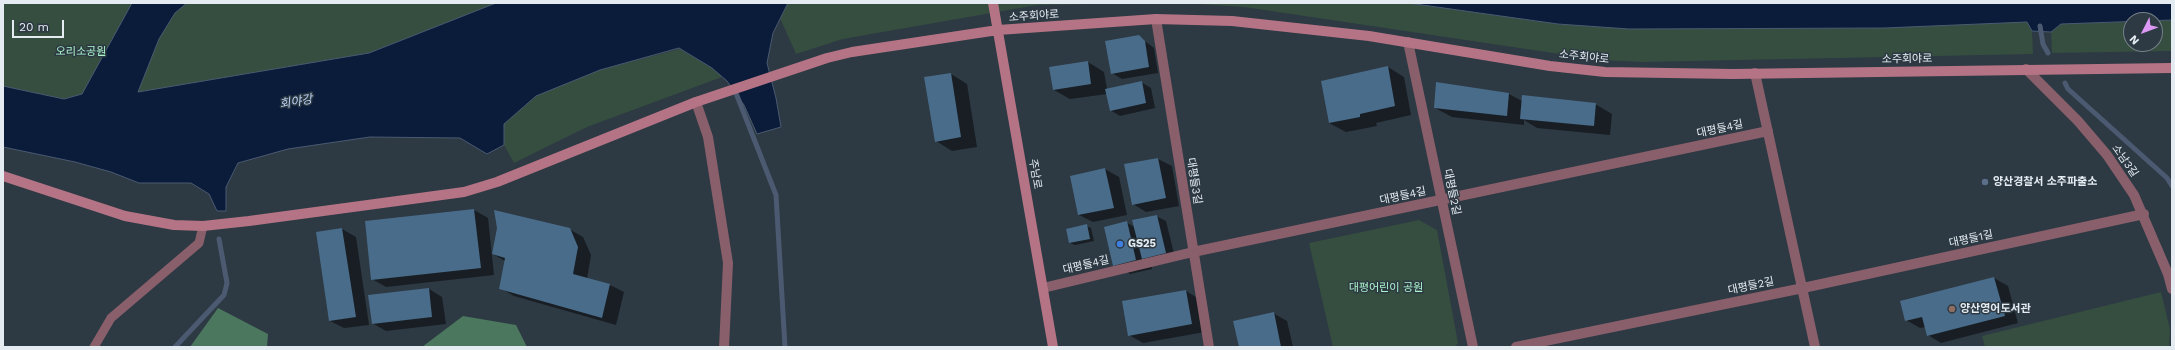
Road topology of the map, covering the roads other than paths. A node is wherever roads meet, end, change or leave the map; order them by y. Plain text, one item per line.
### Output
1 (993, 4) edge
2 (1156, 19) junction
3 (998, 30) junction
4 (1408, 42) junction
5 (2172, 68) edge
6 (2026, 69) junction
7 (1756, 73) junction
8 (700, 101) junction
9 (1768, 131) junction
10 (3, 176) edge
11 (1441, 200) junction
12 (2144, 214) junction
13 (203, 226) junction
14 (1193, 252) junction
15 (1043, 288) junction
16 (1803, 288) junction
17 (2172, 289) edge
18 (94, 347) edge
19 (724, 347) edge
20 (1053, 347) edge
21 (1209, 347) edge
22 (1473, 347) edge
23 (1516, 347) edge
24 (1815, 347) edge

1 - 3 street, 주남로
2 - 3 street, 소주회야로
2 - 4 street, 소주회야로
2 - 14 street, 대평들3길
3 - 8 street, 소주회야로
3 - 15 street, 주남로
4 - 7 street, 소주회야로
4 - 11 street, 대평들2길
5 - 6 street, 소주회야로
6 - 7 street, 소주회야로
6 - 12 street, 소남3길
7 - 9 street
8 - 13 street, 소주회야로
8 - 19 street
9 - 11 street, 대평들4길
9 - 16 street
10 - 13 street, 소주회야로
11 - 14 street, 대평들4길
11 - 22 street, 대평들2길
12 - 16 street, 대평들1길
12 - 17 street, 소남3길
13 - 18 lane
14 - 15 street, 대평들4길
14 - 21 street, 대평들3길
15 - 20 street, 주남로
16 - 23 street, 대평들2길
16 - 24 street

